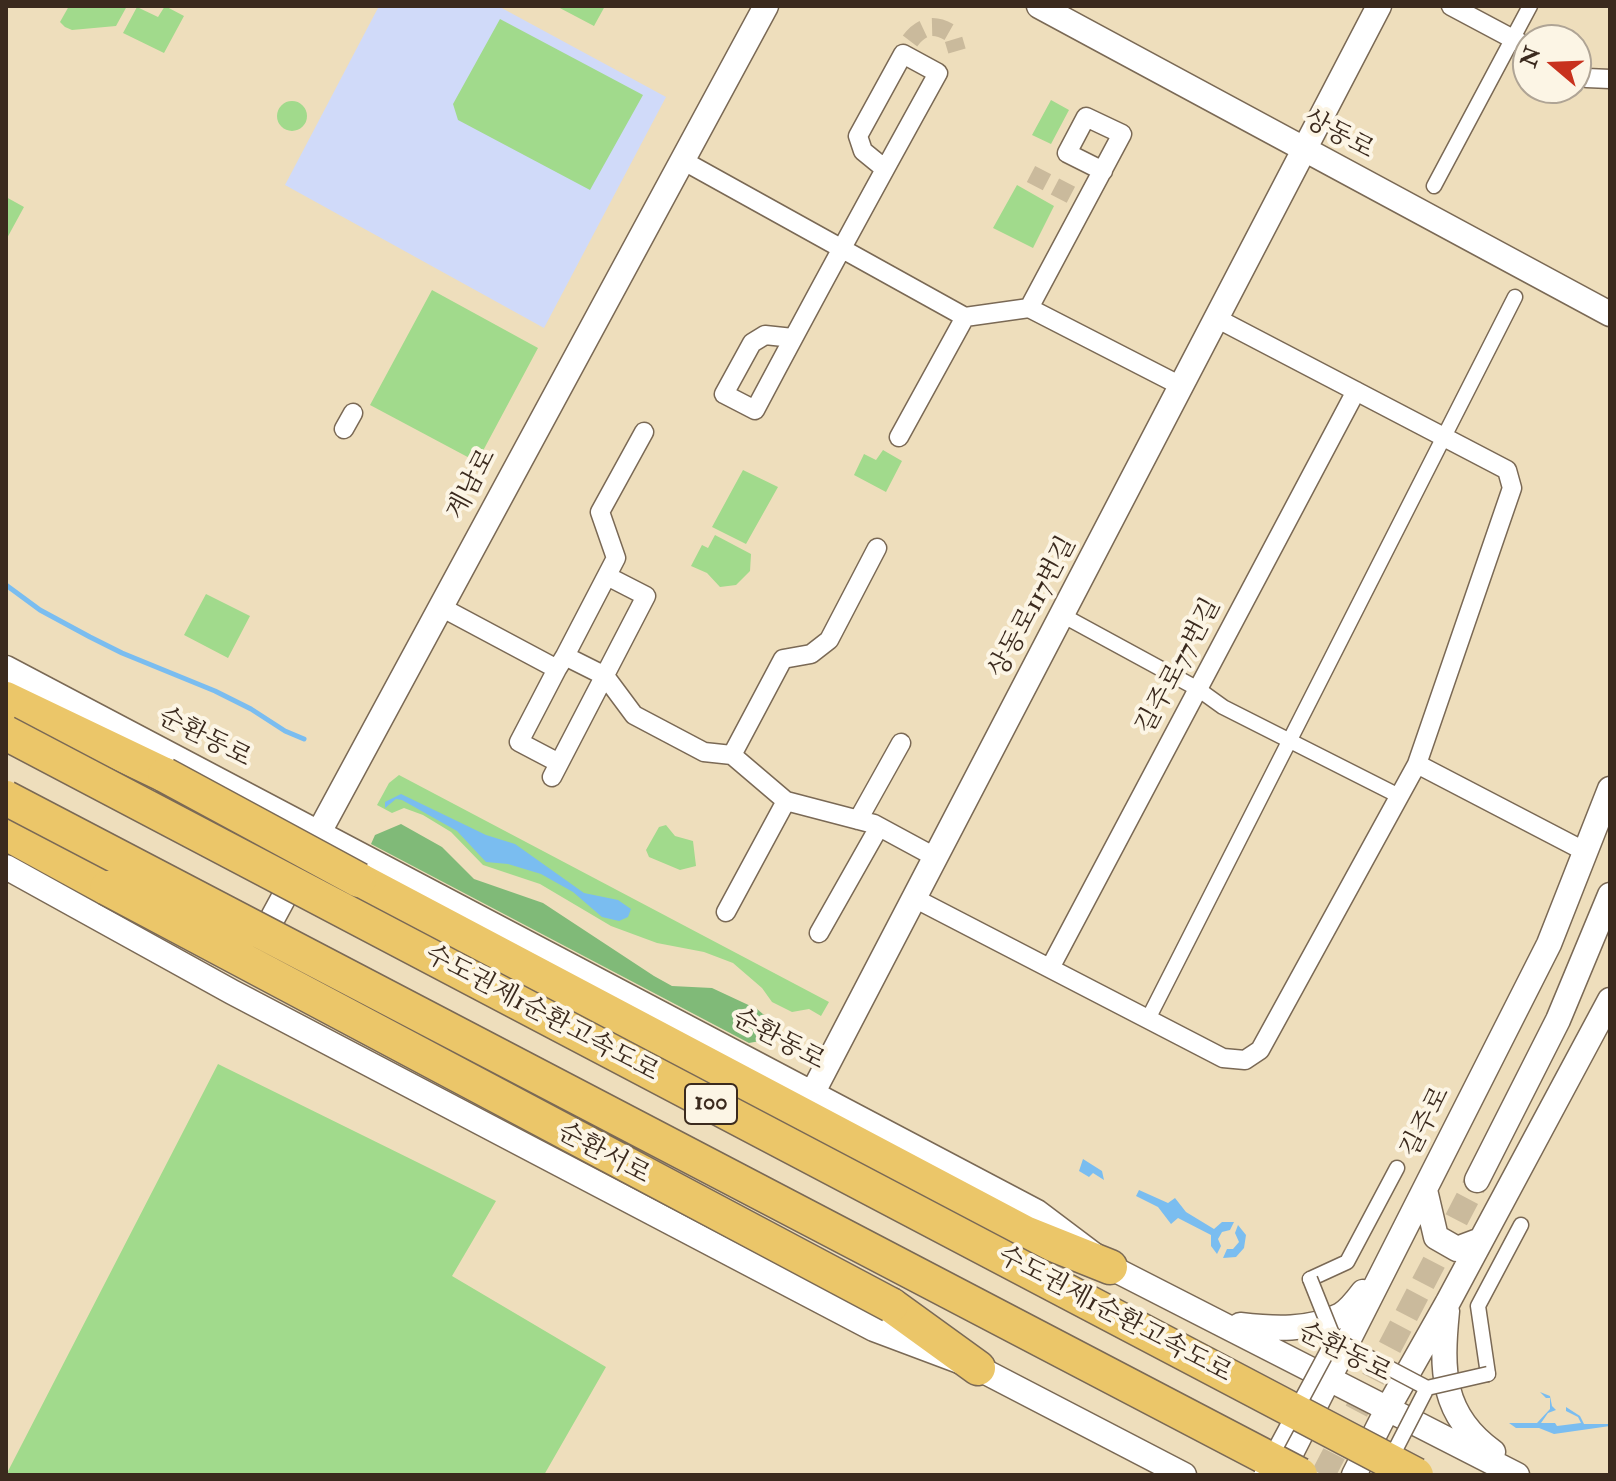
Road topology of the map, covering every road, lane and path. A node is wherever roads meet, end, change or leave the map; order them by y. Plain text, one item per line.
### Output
1 (766, 6) edge
2 (1039, 6) edge
3 (1379, 6) edge
4 (1451, 6) edge
5 (1512, 39) edge
6 (1512, 56) edge
7 (1304, 149) junction
8 (682, 160) junction
9 (885, 169) junction
10 (1103, 171) dead end
11 (1434, 186) dead end
12 (841, 248) junction
13 (1515, 297) dead end
14 (1029, 308) junction
15 (1610, 314) edge
16 (965, 317) junction
17 (1216, 318) junction
18 (793, 338) dead end
19 (1181, 386) junction
20 (1356, 391) junction
21 (644, 432) dead end
22 (899, 437) dead end
23 (1446, 438) junction
24 (877, 548) dead end
25 (607, 576) junction
26 (439, 606) junction
27 (1062, 615) junction
28 (561, 662) junction
29 (6, 668) edge
30 (605, 676) junction
31 (1198, 689) junction
32 (6, 699) edge
33 (6, 733) edge
34 (1291, 741) junction
35 (901, 743) dead end
36 (732, 755) junction
37 (1417, 764) junction
38 (1610, 789) edge
39 (1399, 796) junction
40 (6, 798) edge
41 (786, 801) junction
42 (858, 820) junction
43 (879, 827) junction
44 (319, 831) junction
45 (6, 833) edge
46 (1586, 852) junction
47 (935, 857) junction
48 (6, 867) edge
49 (1610, 895) edge
50 (914, 898) junction
51 (726, 912) dead end
52 (819, 933) dead end
53 (1050, 968) junction
54 (232, 992) junction
55 (1610, 1000) edge
56 (1148, 1019) junction
57 (813, 1092) junction
58 (1397, 1168) dead end
59 (1477, 1180) tunnel mouth
60 (1425, 1190) junction
61 (1521, 1225) dead end
62 (1481, 1240) junction
63 (1110, 1267) junction
64 (1384, 1271) junction
65 (1448, 1302) junction
66 (1222, 1323) junction
67 (1334, 1339) junction
68 (978, 1368) junction
69 (1329, 1378) junction
70 (1427, 1388) junction
71 (1388, 1408) junction
72 (1178, 1473) edge
73 (1261, 1475) edge
74 (1280, 1475) edge
75 (1300, 1475) edge
76 (1354, 1475) edge
77 (1383, 1475) edge
78 (1416, 1475) edge
79 (1517, 1475) edge
80 (1524, 1475) edge

1 - 8 street, 계남로
2 - 7 street, 상동로
3 - 7 street, 상동로117번길
4 - 5 street
6 - 11 street
7 - 15 street, 상동로
7 - 17 street, 상동로117번길
8 - 12 street
8 - 26 street, 계남로
9 - 9 street
9 - 12 street
10 - 14 street
12 - 16 street
12 - 18 street
13 - 23 street
14 - 16 street
14 - 19 street
16 - 22 street
17 - 19 street, 상동로117번길
17 - 20 street
19 - 27 street, 상동로117번길
20 - 23 street
20 - 31 street, 길주로77번길
21 - 25 street
23 - 34 street
23 - 37 street
24 - 36 street
25 - 28 street
25 - 30 street
26 - 28 street
26 - 44 street, 계남로
27 - 31 street
27 - 47 street, 상동로117번길
28 - 30 street
28 - 30 street
29 - 44 street, 순환동로
30 - 36 street
31 - 34 street
31 - 53 street, 길주로77번길
32 - 63 highway, bridge
33 - 78 highway, 수도권제1순환고속도로 / 100, bridge
34 - 39 street
34 - 56 street
35 - 42 street
36 - 41 street
37 - 39 street
37 - 46 street
38 - 46 street, 길주로
39 - 56 street
40 - 75 highway, 수도권제1순환고속도로 / 100, bridge
41 - 42 street
41 - 51 street
42 - 43 street
43 - 47 street
43 - 52 street
44 - 54 street, 계남로
44 - 57 street, 순환동로
45 - 68 highway, bridge
46 - 60 street, 길주로
47 - 50 street, 상동로117번길
48 - 54 street, 순환서로
49 - 59 street
50 - 53 street
50 - 57 street, 상동로117번길
53 - 56 street
54 - 68 street, 순환서로
55 - 62 street
57 - 63 street, 순환동로
58 - 67 street, bridge
60 - 62 street
60 - 64 street, 길주로
61 - 70 street, bridge
62 - 65 street
63 - 66 street, 순환동로
64 - 66 street
64 - 69 street, 길주로
65 - 71 street
65 - 80 street
66 - 69 street, 순환동로
67 - 70 street, bridge
67 - 73 street, bridge
68 - 72 street, 순환서로
69 - 71 street, 순환동로
69 - 74 street, 길주로
70 - 77 street, bridge
71 - 76 street
71 - 79 street, 순환동로

